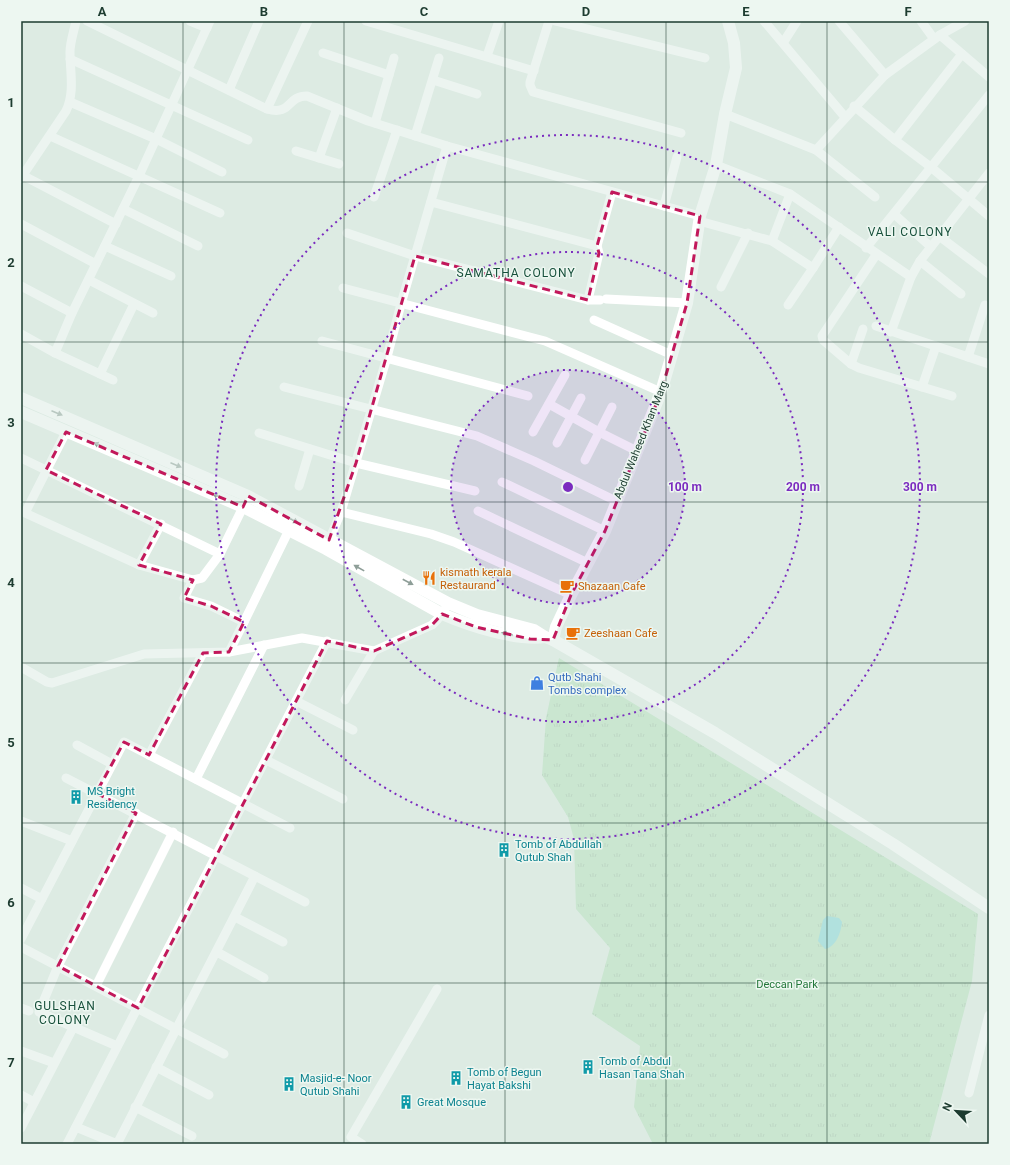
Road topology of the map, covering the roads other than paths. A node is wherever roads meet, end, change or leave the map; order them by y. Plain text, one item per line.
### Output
1 (76, 21) edge
2 (87, 21) edge
3 (190, 21) edge
4 (259, 21) edge
5 (308, 21) edge
6 (366, 21) edge
7 (499, 21) edge
8 (549, 21) edge
9 (555, 21) edge
10 (728, 21) edge
11 (764, 21) edge
12 (798, 21) edge
13 (839, 21) edge
14 (921, 21) edge
15 (965, 21) edge
16 (208, 24) edge
17 (937, 37) junction
18 (783, 44) junction
19 (323, 54) dead end
20 (962, 54) junction
21 (487, 56) junction
22 (394, 58) dead end
23 (439, 58) dead end
24 (705, 58) dead end
25 (70, 59) junction
26 (188, 69) junction
27 (534, 71) junction
28 (389, 75) junction
29 (885, 75) junction
30 (989, 76) edge
31 (433, 80) junction
32 (229, 90) junction
33 (477, 94) dead end
34 (989, 95) edge
35 (70, 102) junction
36 (172, 104) junction
37 (854, 106) junction
38 (337, 108) junction
39 (267, 109) junction
40 (725, 114) junction
41 (844, 117) junction
42 (374, 123) junction
43 (397, 130) junction
44 (681, 133) dead end
45 (50, 136) junction
46 (415, 136) junction
47 (156, 139) junction
48 (248, 140) dead end
49 (895, 140) junction
50 (446, 146) junction
51 (816, 150) junction
52 (296, 151) dead end
53 (678, 157) dead end
54 (319, 158) junction
55 (339, 164) dead end
56 (716, 165) junction
57 (932, 168) junction
58 (222, 172) dead end
59 (989, 173) edge
60 (22, 176) edge
61 (140, 176) junction
62 (612, 192) junction
63 (790, 194) junction
64 (374, 197) dead end
65 (875, 197) dead end
66 (969, 199) junction
67 (431, 202) junction
68 (664, 206) junction
69 (123, 209) junction
70 (220, 213) dead end
71 (894, 214) junction
72 (989, 216) edge
73 (699, 218) junction
74 (21, 224) edge
75 (116, 224) junction
76 (839, 228) junction
77 (347, 232) dead end
78 (748, 233) junction
79 (939, 236) junction
80 (772, 242) junction
81 (105, 246) junction
82 (198, 246) dead end
83 (596, 246) junction
84 (931, 247) junction
85 (866, 248) junction
86 (876, 255) junction
87 (415, 256) junction
88 (920, 261) junction
89 (96, 264) junction
90 (814, 268) junction
91 (989, 274) edge
92 (171, 276) dead end
93 (910, 277) junction
94 (89, 280) junction
95 (21, 286) edge
96 (721, 287) dead end
97 (344, 288) dead end
98 (961, 294) dead end
99 (588, 300) junction
100 (687, 303) junction
101 (134, 304) junction
102 (401, 304) junction
103 (788, 305) dead end
104 (985, 305) dead end
105 (72, 313) junction
106 (153, 313) dead end
107 (594, 320) dead end
108 (876, 326) dead end
109 (864, 329) dead end
110 (891, 332) junction
111 (21, 334) edge
112 (322, 341) dead end
113 (936, 346) junction
114 (55, 353) junction
115 (672, 355) junction
116 (968, 357) junction
117 (387, 358) junction
118 (851, 364) junction
119 (989, 364) edge
120 (100, 374) junction
121 (565, 376) dead end
122 (113, 380) dead end
123 (284, 387) dead end
124 (922, 387) junction
125 (661, 392) junction
126 (528, 396) dead end
127 (952, 396) dead end
128 (21, 398) edge
129 (581, 398) dead end
130 (549, 404) junction
131 (612, 407) dead end
132 (372, 409) junction
133 (21, 412) edge
134 (571, 416) junction
135 (66, 432) junction
136 (533, 432) dead end
137 (599, 432) junction
138 (259, 433) dead end
139 (557, 443) dead end
140 (310, 449) junction
141 (638, 451) junction
142 (21, 458) edge
143 (585, 460) dead end
144 (356, 463) junction
145 (46, 470) junction
146 (502, 482) dead end
147 (299, 486) dead end
148 (475, 491) dead end
149 (616, 501) junction
150 (245, 502) junction
151 (478, 511) dead end
152 (23, 512) edge
153 (341, 512) junction
154 (161, 524) junction
155 (289, 530) junction
156 (605, 530) junction
157 (328, 544) junction
158 (220, 554) junction
159 (588, 563) junction
160 (139, 565) junction
161 (193, 580) junction
162 (570, 595) junction
163 (448, 603) junction
164 (442, 614) junction
165 (244, 622) junction
166 (549, 638) junction
167 (327, 641) junction
168 (264, 645) junction
169 (230, 652) junction
170 (374, 652) junction
171 (203, 653) junction
172 (21, 667) edge
173 (345, 700) dead end
174 (296, 701) junction
175 (353, 730) dead end
176 (77, 745) dead end
177 (149, 755) junction
178 (266, 760) junction
179 (112, 764) junction
180 (66, 778) dead end
181 (196, 779) junction
182 (96, 793) junction
183 (343, 799) dead end
184 (243, 804) junction
185 (136, 813) junction
186 (21, 821) edge
187 (290, 828) dead end
188 (173, 832) junction
189 (72, 841) junction
190 (216, 855) junction
191 (256, 876) junction
192 (21, 888) edge
193 (42, 899) junction
194 (305, 902) dead end
195 (989, 908) edge
196 (234, 917) junction
197 (21, 939) edge
198 (283, 942) dead end
199 (21, 947) edge
200 (216, 952) junction
201 (58, 966) junction
202 (264, 978) dead end
203 (96, 986) junction
204 (437, 989) dead end
205 (138, 1008) junction
206 (989, 1015) edge
207 (74, 1026) junction
208 (176, 1029) junction
209 (117, 1046) junction
210 (21, 1051) edge
211 (224, 1054) dead end
212 (54, 1064) junction
213 (156, 1067) junction
214 (969, 1093) dead end
215 (21, 1095) edge
216 (209, 1095) dead end
217 (34, 1102) junction
218 (134, 1107) junction
219 (76, 1127) junction
220 (21, 1128) edge
221 (192, 1136) dead end
222 (67, 1144) edge
223 (117, 1144) edge
224 (362, 1144) edge

1 - 25 street
2 - 26 street
3 - 16 street
4 - 32 street
5 - 39 street
6 - 21 street
7 - 21 street
8 - 27 street
9 - 24 street
10 - 40 street, Abdul Waheed Khan Marg
11 - 18 street
12 - 18 street
13 - 29 street
14 - 17 street
15 - 17 street
16 - 26 street
17 - 20 street
17 - 29 street
18 - 41 street
19 - 28 street
20 - 30 street
20 - 49 street
21 - 27 street
22 - 28 street
23 - 31 street
25 - 35 street
25 - 36 street
26 - 32 street
26 - 36 street
27 - 44 street
28 - 42 street
29 - 37 street
31 - 33 street
31 - 46 street
32 - 39 street
34 - 57 street
35 - 45 street
35 - 47 street
36 - 47 street
36 - 48 street
37 - 41 street
37 - 49 street
38 - 39 street
38 - 42 street
38 - 54 street
40 - 51 street
40 - 56 street, Abdul Waheed Khan Marg
41 - 51 street
42 - 43 street
43 - 46 street
43 - 64 street
45 - 60 street
45 - 61 street
46 - 50 street
47 - 58 street
47 - 61 street
49 - 57 street
50 - 62 street
50 - 67 street
51 - 65 street
52 - 54 street
53 - 68 street
54 - 55 street
56 - 63 street
56 - 73 street, Abdul Waheed Khan Marg
57 - 66 street
57 - 71 street
59 - 66 street
60 - 75 street
61 - 69 street
61 - 70 street
62 - 68 street
62 - 83 street
63 - 76 street
63 - 80 street
66 - 72 street
66 - 79 street
67 - 83 street
67 - 87 street
68 - 73 street
69 - 75 street
69 - 82 street
71 - 84 street
71 - 85 street
73 - 78 street
73 - 100 street, Abdul Waheed Khan Marg
74 - 89 street
75 - 81 street
76 - 85 street
76 - 90 street
77 - 87 street
78 - 80 street
78 - 96 street
79 - 84 street
79 - 91 street
80 - 90 street
81 - 89 street
81 - 92 street
83 - 99 street
84 - 88 street
85 - 86 street
86 - 93 street
86 - 118 street
87 - 99 street
87 - 102 street
88 - 93 street
88 - 98 street
89 - 94 street
90 - 103 street
93 - 110 street
94 - 101 street
94 - 105 street
95 - 105 street
97 - 102 street
99 - 100 street
100 - 115 street, Abdul Waheed Khan Marg
101 - 106 street
101 - 120 street
102 - 117 street
102 - 125 street
104 - 116 street
105 - 114 street
107 - 115 street
108 - 110 street
109 - 118 street
110 - 113 street
111 - 114 street
112 - 117 street
113 - 116 street
113 - 124 street
114 - 120 street
115 - 125 street, Abdul Waheed Khan Marg
116 - 119 street
117 - 126 street
117 - 132 street
118 - 124 street
120 - 122 street
121 - 130 street
123 - 132 street
124 - 127 street
125 - 141 street, Abdul Waheed Khan Marg
128 -> 150 street
129 - 134 street
130 - 134 street
130 - 136 street
131 - 137 street
132 - 144 street
132 - 149 street
133 - 135 street
134 - 137 street
134 - 139 street
135 - 145 street
150 -> 135 street
137 - 141 street
137 - 143 street
138 - 140 street
140 - 144 street
140 - 147 street
141 - 149 street, Abdul Waheed Khan Marg
142 - 145 street
144 - 148 street
144 - 153 street
145 - 152 street
145 - 154 street
146 - 156 street
149 - 156 street, Abdul Waheed Khan Marg
150 - 155 street
150 -> 157 street
150 - 158 street
151 - 159 street
152 - 160 street
153 - 157 street
153 - 162 street
154 - 158 street
154 - 160 street
155 - 157 street
155 - 165 street
156 - 159 street, Abdul Waheed Khan Marg
157 -> 163 street
164 -> 157 street
158 - 161 street
159 - 162 street, Abdul Waheed Khan Marg
160 - 161 street
161 - 165 street
162 - 166 street, Abdul Waheed Khan Marg
163 - 164 street
163 - 166 street
166 -> 164 street
164 - 170 street
165 - 169 street
166 - 195 street
167 - 168 street
167 - 170 street
167 - 174 street
168 - 169 street
168 - 181 street
169 - 171 street
170 - 173 street
171 - 172 street
171 - 177 street
174 - 175 street
174 - 178 street
176 - 179 street
177 - 179 street
177 - 181 street
178 - 183 street
178 - 184 street
179 - 182 street
180 - 182 street
181 - 184 street
182 - 185 street
182 - 189 street
184 - 187 street
184 - 190 street
185 - 188 street
185 - 201 street
186 - 189 street
188 - 190 street
188 - 203 street
189 - 193 street
190 - 191 street
190 - 205 street
191 - 194 street
191 - 196 street
192 - 193 street
193 - 197 street
196 - 198 street
196 - 200 street
199 - 201 street
200 - 202 street
200 - 208 street
201 - 203 street
201 - 207 street
203 - 205 street
204 - 224 street
205 - 208 street
205 - 209 street
206 - 214 street
207 - 209 street
207 - 212 street
208 - 211 street
208 - 213 street
209 - 219 street
210 - 212 street
212 - 217 street
213 - 216 street
213 - 218 street
215 - 217 street
217 - 220 street
218 - 221 street
218 - 223 street
219 - 222 street
219 - 223 street

